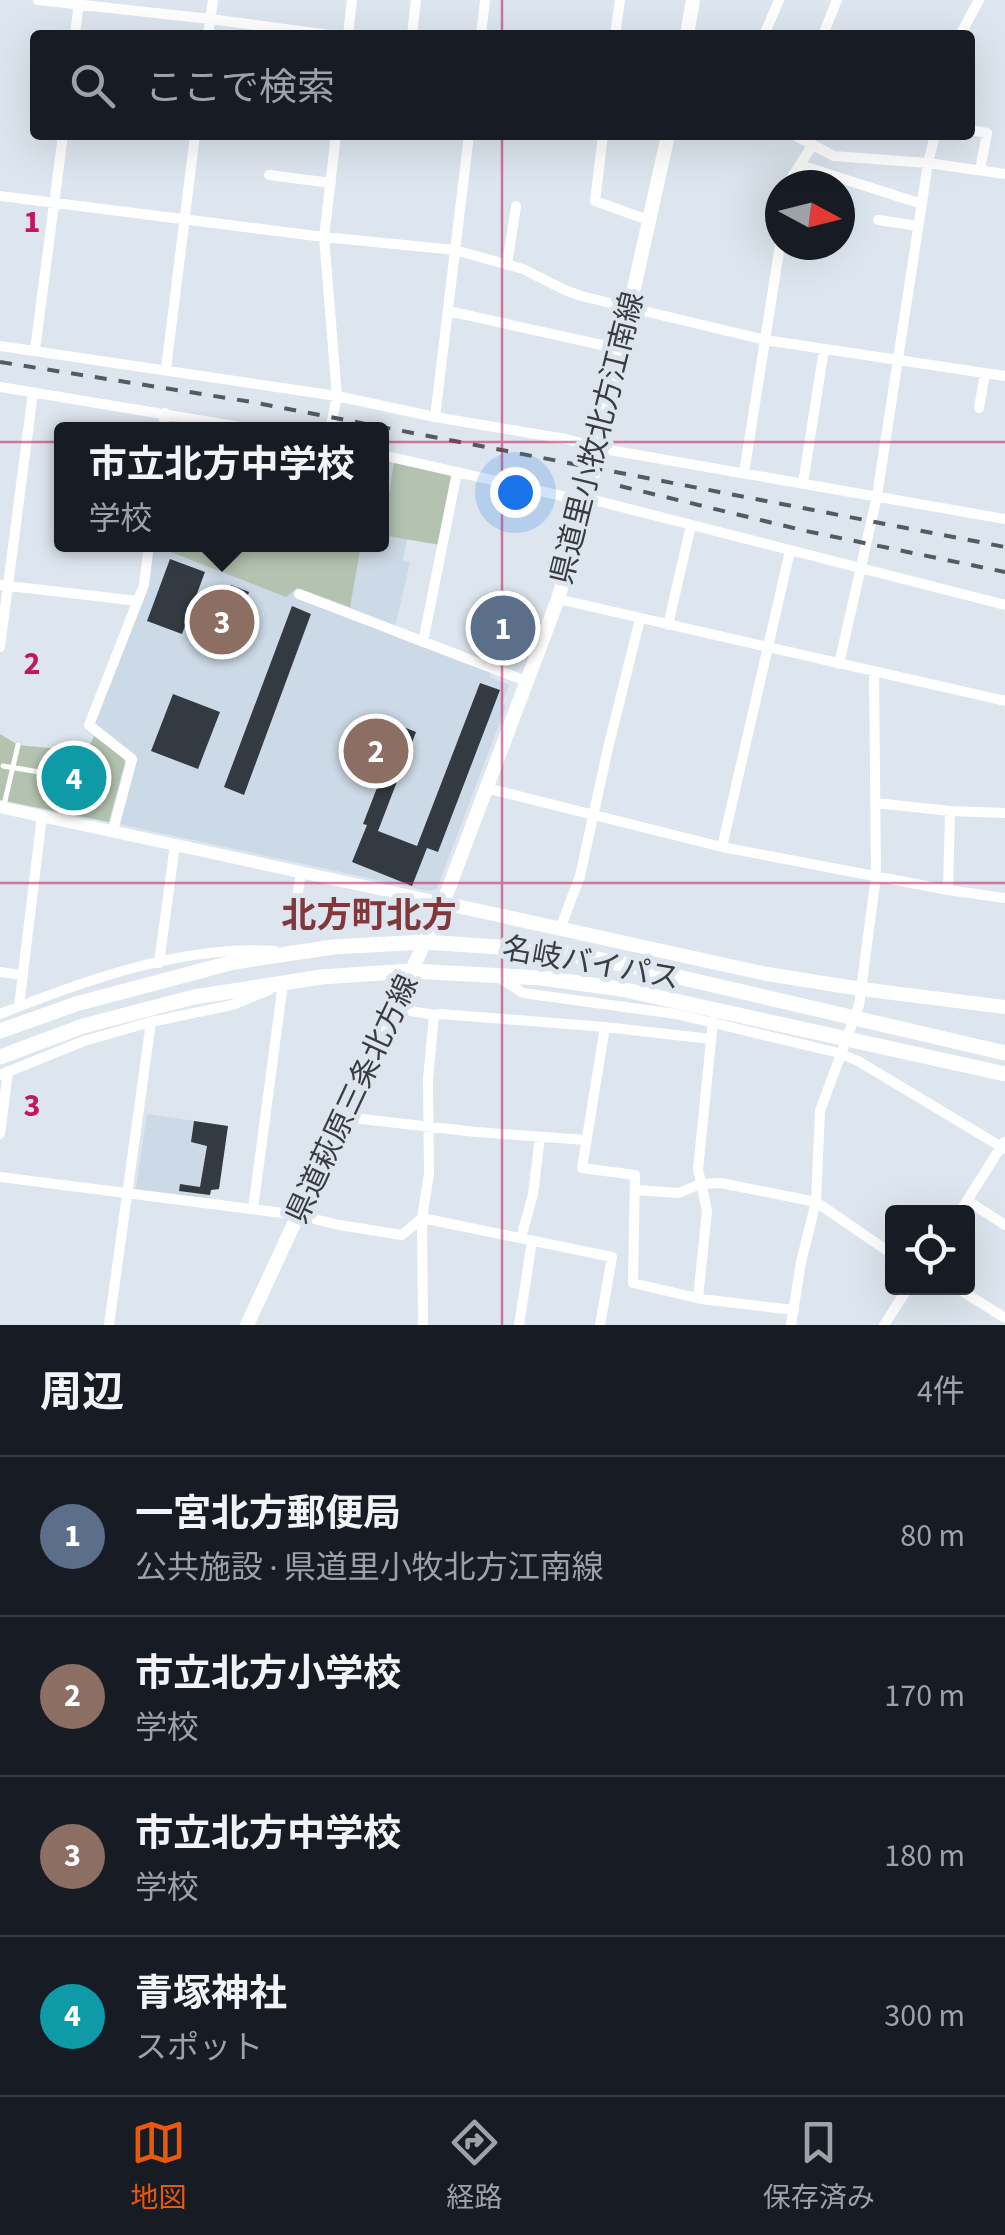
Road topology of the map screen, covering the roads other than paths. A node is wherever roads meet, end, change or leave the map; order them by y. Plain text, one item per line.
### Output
1 (38, 0) edge
2 (213, 0) edge
3 (352, 0) edge
4 (416, 0) edge
5 (485, 0) edge
6 (620, 0) edge
7 (693, 0) edge
8 (778, 0) edge
9 (979, 0) edge
10 (834, 1) edge
11 (79, 2) edge
12 (210, 18) junction
13 (76, 30) edge
14 (209, 30) edge
15 (295, 30) edge
16 (349, 30) edge
17 (413, 30) edge
18 (482, 30) edge
19 (616, 30) edge
20 (688, 30) edge
21 (766, 30) edge
22 (825, 30) edge
23 (963, 30) edge
24 (975, 131) edge
25 (63, 140) edge
26 (195, 140) edge
27 (335, 140) edge
28 (468, 140) edge
29 (602, 140) edge
30 (667, 140) edge
31 (802, 140) edge
32 (934, 140) edge
33 (812, 146) junction
34 (928, 163) junction
35 (800, 165) junction
36 (798, 170) edge
37 (980, 170) junction
38 (269, 174) dead end
39 (1005, 174) edge
40 (331, 183) junction
41 (0, 196) edge
42 (56, 203) junction
43 (922, 204) junction
44 (516, 206) dead end
45 (185, 218) junction
46 (648, 220) junction
47 (878, 220) dead end
48 (918, 226) junction
49 (324, 236) junction
50 (455, 250) junction
51 (778, 260) edge
52 (508, 265) junction
53 (629, 307) junction
54 (448, 311) junction
55 (765, 340) junction
56 (0, 346) edge
57 (620, 349) junction
58 (824, 349) junction
59 (35, 350) junction
60 (898, 358) junction
61 (166, 369) junction
62 (985, 372) junction
63 (1005, 376) edge
64 (0, 387) edge
65 (33, 392) junction
66 (337, 396) junction
67 (980, 408) dead end
68 (165, 413) junction
69 (435, 417) junction
70 (164, 422) edge
71 (214, 422) edge
72 (332, 422) edge
73 (598, 448) junction
74 (389, 456) edge
75 (457, 472) junction
76 (744, 474) junction
77 (803, 482) junction
78 (876, 496) junction
79 (588, 500) junction
80 (1005, 518) edge
81 (691, 525) junction
82 (790, 551) junction
83 (148, 552) edge
84 (861, 570) junction
85 (4, 586) edge
86 (299, 594) dead end
87 (558, 599) junction
88 (138, 601) junction
89 (1005, 605) edge
90 (640, 619) junction
91 (668, 625) junction
92 (423, 642) junction
93 (0, 648) edge
94 (768, 648) junction
95 (840, 664) junction
96 (874, 672) junction
97 (526, 681) junction
98 (1005, 701) edge
99 (18, 745) dead end
100 (3, 766) dead end
101 (13, 768) junction
102 (58, 776) dead end
103 (486, 788) junction
104 (876, 803) junction
105 (2, 808) edge
106 (950, 811) junction
107 (1005, 812) edge
108 (595, 815) junction
109 (42, 816) junction
110 (112, 832) junction
111 (174, 845) junction
112 (722, 847) junction
113 (302, 873) junction
114 (876, 876) junction
115 (948, 890) junction
116 (1005, 898) edge
117 (442, 903) junction
118 (292, 929) dead end
119 (560, 929) junction
120 (425, 942) junction
121 (288, 952) junction
122 (159, 963) junction
123 (411, 971) junction
124 (0, 972) edge
125 (493, 974) junction
126 (22, 975) junction
127 (283, 983) junction
128 (862, 990) junction
129 (19, 1006) junction
130 (1005, 1006) edge
131 (394, 1008) junction
132 (0, 1014) edge
133 (434, 1015) junction
134 (713, 1021) junction
135 (151, 1022) junction
136 (604, 1027) junction
137 (0, 1030) edge
138 (711, 1039) junction
139 (839, 1053) junction
140 (1005, 1053) edge
141 (3, 1068) edge
142 (1005, 1074) edge
143 (344, 1118) junction
144 (430, 1126) junction
145 (0, 1134) edge
146 (540, 1136) junction
147 (585, 1140) junction
148 (1004, 1146) edge
149 (0, 1177) edge
150 (700, 1184) junction
151 (635, 1190) junction
152 (126, 1194) junction
153 (968, 1201) junction
154 (816, 1202) junction
155 (965, 1205) edge
156 (253, 1208) junction
157 (298, 1215) junction
158 (422, 1218) junction
159 (1005, 1225) edge
160 (527, 1240) junction
161 (885, 1249) edge
162 (612, 1257) junction
163 (633, 1262) junction
164 (903, 1295) edge
165 (968, 1295) edge
166 (698, 1298) junction
167 (794, 1310) junction
168 (1005, 1318) edge
169 (109, 1325) edge
170 (247, 1325) edge
171 (424, 1325) edge
172 (519, 1325) edge
173 (600, 1325) edge
174 (791, 1325) edge
175 (884, 1325) edge

1 - 11 street
2 - 12 street
3 - 16 street
4 - 17 street
5 - 18 street
6 - 19 street
7 - 20 main road
8 - 21 street
9 - 23 street
10 - 22 street
11 - 12 street
11 - 13 street
12 - 14 street
12 - 15 street
24 - 37 street
25 - 42 street
26 - 45 street
27 - 40 street
28 - 50 street
29 - 46 street
30 - 46 main road, 県道里小牧北方江南線
31 - 33 street
32 - 34 street
33 - 34 street
33 - 35 street
34 - 37 street
34 - 43 street
35 - 36 street
35 - 43 street
37 - 39 street
38 - 40 street
40 - 49 street
41 - 42 street
42 - 45 street
42 - 59 street
43 - 48 street
44 - 52 street
45 - 49 street
45 - 61 street
46 - 53 main road, 県道里小牧北方江南線
47 - 48 street
48 - 60 street
49 - 50 street
49 - 66 street
50 - 52 street
50 - 54 street
51 - 55 street
52 - 53 street
53 - 55 street
53 - 57 main road, 県道里小牧北方江南線
54 - 57 street
54 - 69 street
55 - 58 street
55 - 76 street
56 - 59 street
57 - 73 main road, 県道里小牧北方江南線
58 - 60 street
58 - 77 street
59 - 61 street
60 - 62 street
60 - 78 street
61 - 66 street
62 - 63 street
62 - 67 street
64 - 65 street
65 - 68 street
65 - 85 street
66 - 69 street
66 - 72 street
68 - 70 street
68 - 71 street
69 - 73 street
73 - 76 street
73 - 79 main road, 県道里小牧北方江南線
74 - 75 street
75 - 79 street
75 - 92 street
76 - 77 street
77 - 78 street
78 - 80 street
78 - 84 street
79 - 81 street
79 - 87 main road, 県道里小牧北方江南線
81 - 82 street
81 - 91 street
82 - 84 street
82 - 94 street
83 - 88 street
84 - 89 street
84 - 95 street
85 - 88 street
85 - 93 street
86 - 92 street
87 - 90 street
87 - 97 main road, 県道里小牧北方江南線
88 - 110 street
90 - 91 street
90 - 108 street
91 - 94 street
92 - 97 street
94 - 95 street
94 - 112 street
95 - 96 street
96 - 98 street
96 - 104 street
97 - 103 main road, 県道里小牧北方江南線
99 - 101 lane
100 - 101 lane
101 - 102 lane
101 - 105 lane
103 - 108 street
103 - 117 main road, 県道里小牧北方江南線
104 - 106 street
104 - 114 street
105 - 109 street
106 - 107 street
106 - 115 street
108 - 112 street
108 - 119 street
109 - 110 street
109 - 126 street
110 - 111 street
111 - 113 street
111 - 122 street
112 - 114 street
113 - 117 street
113 - 118 street
114 - 115 street
114 - 128 street
115 - 116 street
117 - 119 main road
117 - 120 main road, 県道萩原三条北方線
119 - 128 main road
120 - 121 highway, 名岐バイパス
120 - 123 main road, 県道萩原三条北方線
120 - 140 highway, 名岐バイパス
121 - 122 street
121 - 137 highway, 名岐バイパス
122 - 129 street
123 - 125 highway, 名岐バイパス
123 - 127 highway, 名岐バイパス
123 - 131 main road, 県道萩原三条北方線
124 - 126 street
125 - 134 street
125 - 142 highway, 名岐バイパス
126 - 129 street
127 - 135 street
127 - 141 highway, 名岐バイパス
127 - 156 street
128 - 130 main road
128 - 139 street
129 - 132 street
131 - 133 street
131 - 143 main road, 県道萩原三条北方線
133 - 136 street
133 - 144 street
134 - 138 street
134 - 139 street
135 - 141 street
135 - 152 street
136 - 138 street
136 - 147 street
138 - 150 street
139 - 148 street
139 - 154 street
141 - 145 street
143 - 144 street
143 - 157 main road, 県道萩原三条北方線
144 - 146 street
144 - 158 street
146 - 147 street
146 - 160 street
147 - 151 street
148 - 153 street
149 - 152 street
150 - 151 street
150 - 154 street
150 - 166 street
151 - 163 street
152 - 156 street
152 - 169 street
153 - 155 street
153 - 159 street
154 - 161 street
154 - 167 street
156 - 157 street
157 - 158 street
157 - 170 main road, 県道萩原三条北方線
158 - 160 street
158 - 171 street
160 - 162 street
160 - 172 street
162 - 163 street
162 - 173 street
163 - 166 street
164 - 175 street
165 - 168 street
166 - 167 street
167 - 174 street

